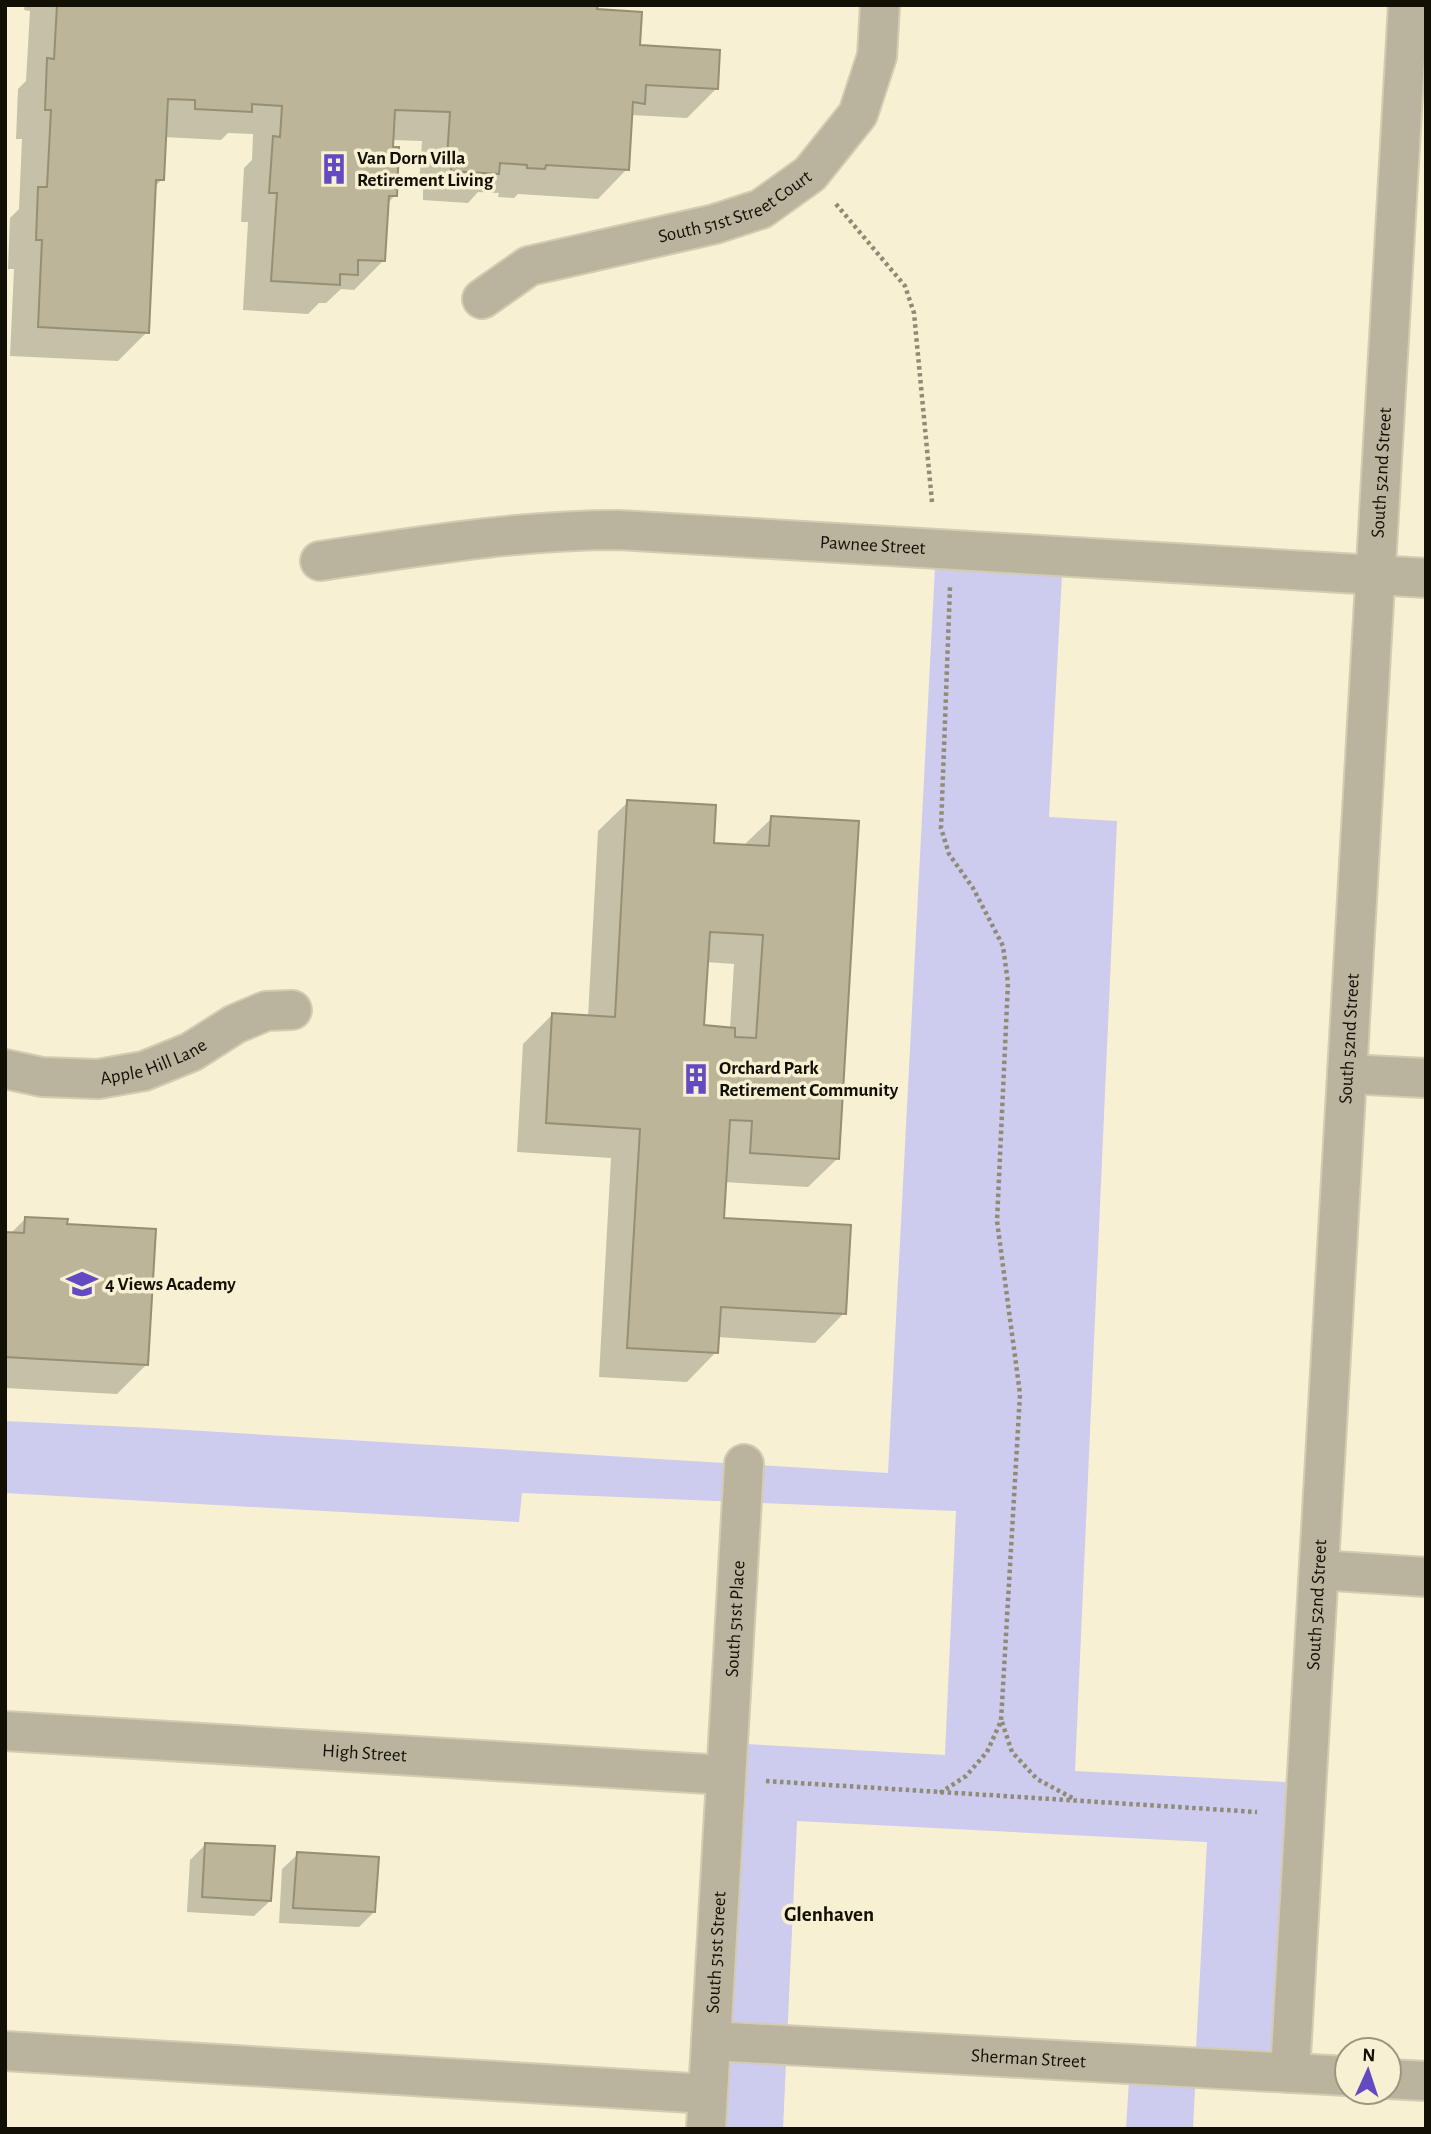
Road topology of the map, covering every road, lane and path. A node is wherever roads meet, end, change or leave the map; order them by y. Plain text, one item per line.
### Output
1 (880, 5) edge
2 (1408, 5) edge
3 (810, 174) junction
4 (482, 299) dead end
5 (932, 502) dead end
6 (946, 549) junction
7 (320, 561) dead end
8 (1375, 575) junction
9 (1426, 578) edge
10 (292, 1010) dead end
11 (5, 1069) edge
12 (1347, 1074) junction
13 (1426, 1079) edge
14 (744, 1464) dead end
15 (1319, 1570) junction
16 (1426, 1577) edge
17 (1002, 1721) junction
18 (5, 1731) edge
19 (725, 1774) junction
20 (766, 1781) dead end
21 (940, 1793) junction
22 (1077, 1801) junction
23 (1257, 1812) dead end
24 (711, 2041) junction
25 (5, 2051) edge
26 (1290, 2073) junction
27 (1333, 2075) edge
28 (1403, 2080) edge
29 (1426, 2081) edge
30 (707, 2111) edge

1 - 3 street, South 51st Street Court
2 - 8 street, South 52nd Street
3 - 4 street, South 51st Street Court
3 - 5 path
6 - 7 street, Pawnee Street
6 - 8 street, Pawnee Street
6 - 17 path
8 - 9 street, Pawnee Street
8 - 12 street, South 52nd Street
10 - 11 street, Apple Hill Lane
12 - 13 street
12 - 15 street, South 52nd Street
14 - 19 street, South 51st Place
15 - 16 street
15 - 26 street, South 52nd Street
17 - 21 path
17 - 22 path
18 - 19 street, High Street
19 - 24 street, South 51st Street
20 - 21 path
21 - 22 path
22 - 23 path
24 - 26 street, Sherman Street
24 - 30 street, South 51st Street
25 - 30 street
26 - 27 street, Sherman Street
28 - 29 street

